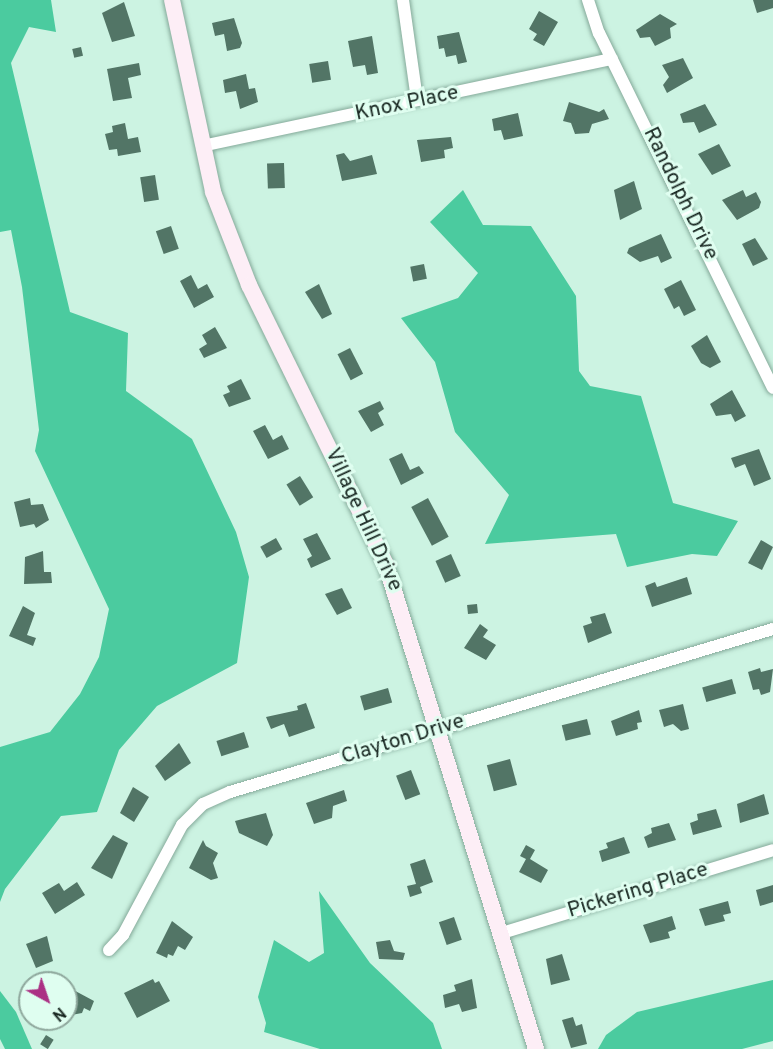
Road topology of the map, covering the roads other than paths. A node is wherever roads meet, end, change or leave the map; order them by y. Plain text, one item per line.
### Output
1 (172, 0) edge
2 (403, 0) edge
3 (588, 0) edge
4 (612, 59) junction
5 (417, 100) junction
6 (202, 146) junction
7 (773, 388) edge
8 (773, 629) edge
9 (439, 729) junction
10 (773, 850) edge
11 (502, 933) junction
12 (109, 950) dead end
13 (536, 1049) edge

1 - 6 street, Village Hill Drive
2 - 5 street
3 - 4 street, Randolph Drive
4 - 5 street, Knox Place
4 - 7 street, Randolph Drive
5 - 6 street, Knox Place
6 - 9 street, Village Hill Drive
8 - 9 street, Clayton Drive
9 - 11 street, Village Hill Drive
9 - 12 street, Clayton Drive
10 - 11 street, Pickering Place
11 - 13 street, Village Hill Drive

